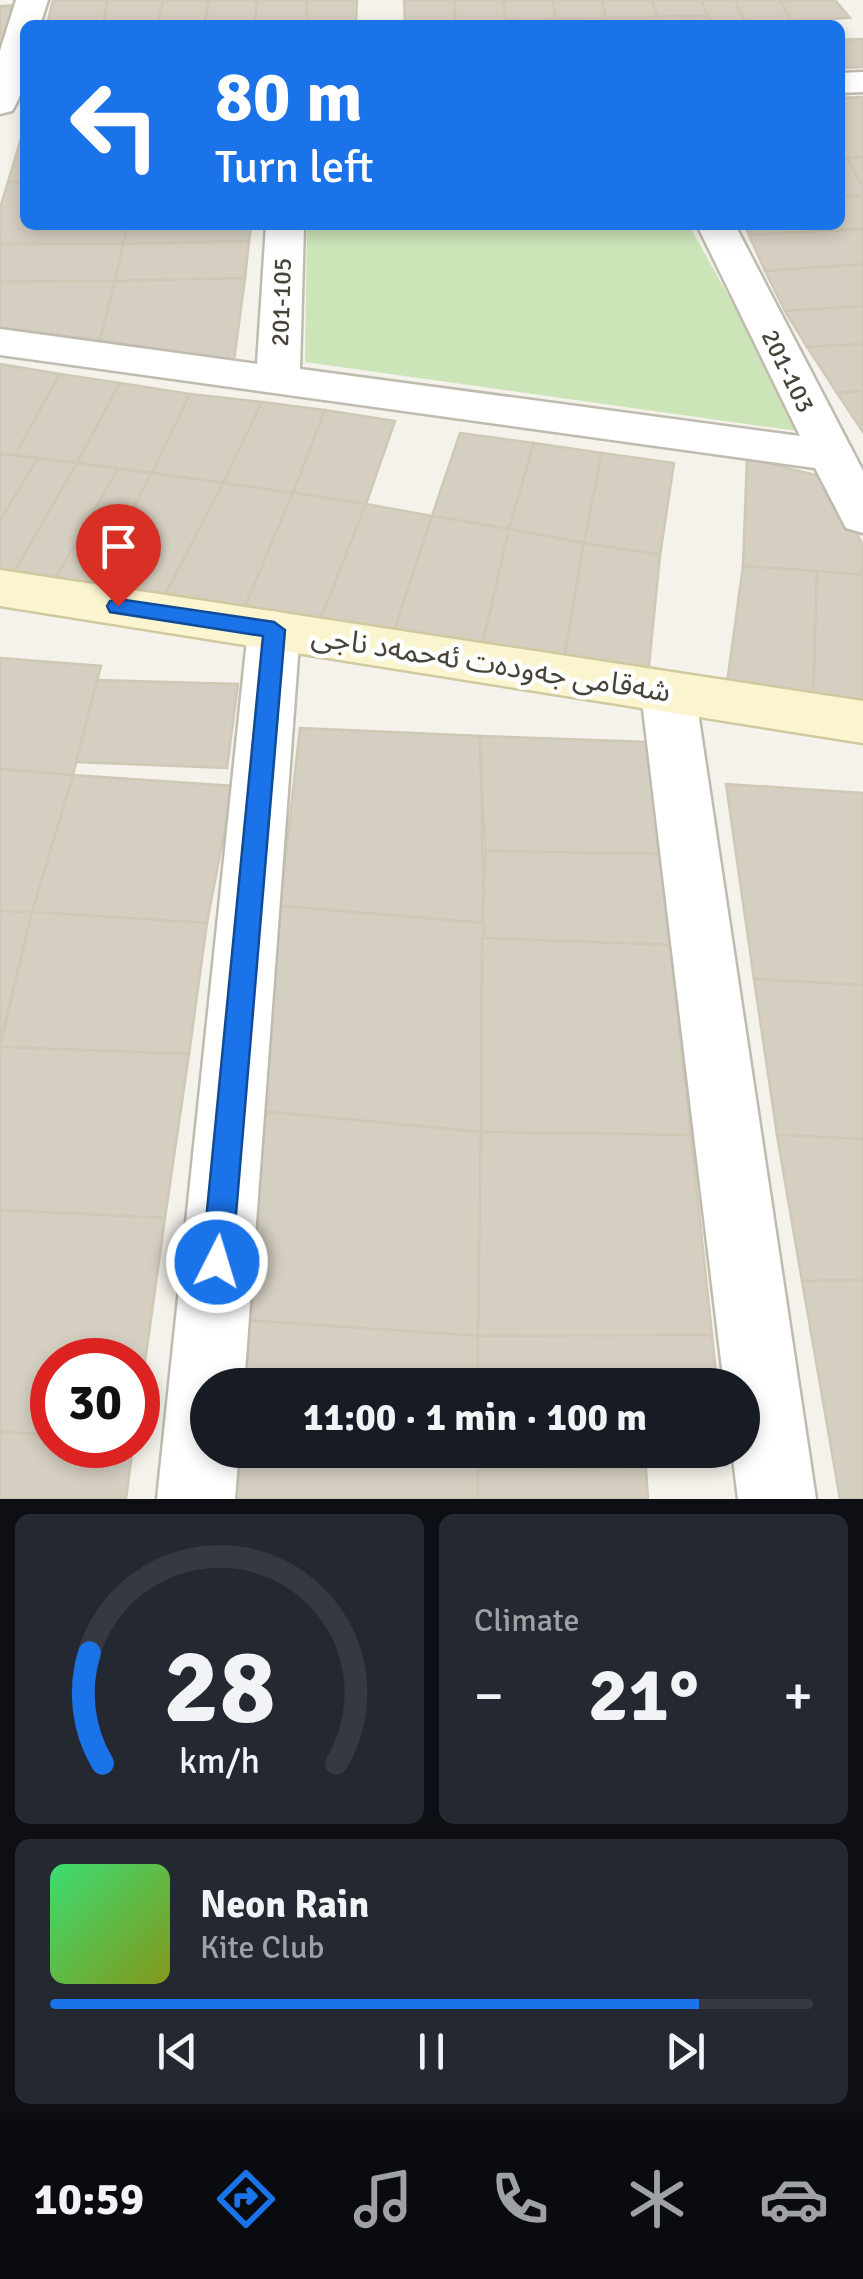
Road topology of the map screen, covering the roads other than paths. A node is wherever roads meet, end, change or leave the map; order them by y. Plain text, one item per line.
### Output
1 (20, 40) edge
2 (0, 106) edge
3 (284, 230) edge
4 (718, 230) edge
5 (0, 342) edge
6 (278, 379) junction
7 (830, 454) junction
8 (863, 517) edge
9 (0, 588) edge
10 (274, 630) junction
11 (668, 692) junction
12 (863, 722) edge
13 (196, 1499) edge
14 (776, 1499) edge

1 - 2 street
3 - 6 street, 201-105
4 - 7 street, 201-103
5 - 6 street
6 - 7 street
7 - 8 street, 201-103
9 - 10 street, شەقامی جەودەت ئەحمەد ناجی
10 - 11 street, شەقامی جەودەت ئەحمەد ناجی
10 - 13 street
11 - 12 street, شەقامی جەودەت ئەحمەد ناجی
11 - 14 street

